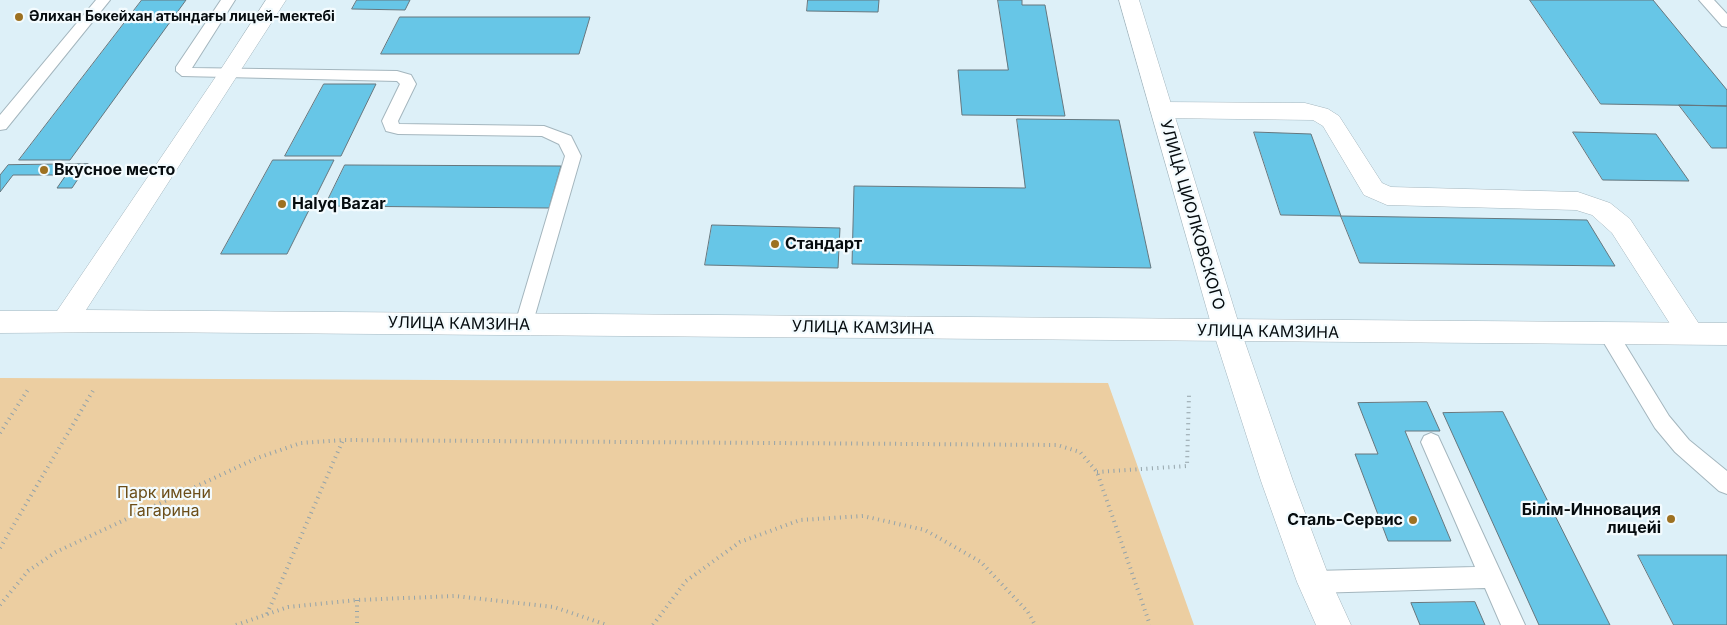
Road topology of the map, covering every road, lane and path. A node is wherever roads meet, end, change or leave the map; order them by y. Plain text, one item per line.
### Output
1 (103, 0) edge
2 (228, 0) edge
3 (276, 0) edge
4 (1129, 0) edge
5 (1706, 0) edge
6 (1727, 23) edge
7 (230, 73) junction
8 (1161, 110) junction
9 (0, 125) edge
10 (0, 322) edge
11 (64, 322) junction
12 (524, 324) junction
13 (1227, 331) junction
14 (1608, 333) junction
15 (1691, 333) junction
16 (1727, 334) edge
17 (29, 388) dead end
18 (94, 389) dead end
19 (1189, 395) dead end
20 (0, 434) edge
21 (343, 440) junction
22 (1431, 442) dead end
23 (1097, 472) junction
24 (1727, 484) edge
25 (0, 548) edge
26 (1491, 577) junction
27 (1314, 582) junction
28 (357, 600) junction
29 (0, 605) edge
30 (267, 614) junction
31 (236, 625) edge
32 (357, 625) edge
33 (607, 625) edge
34 (652, 625) edge
35 (1035, 625) edge
36 (1150, 625) edge
37 (1334, 625) edge
38 (1513, 625) edge

1 - 9 lane
2 - 7 lane
3 - 7 main road
4 - 8 main road, УЛИЦА ЦИОЛКОВСКОГО
5 - 6 lane
7 - 11 main road
7 - 12 lane
8 - 13 main road, УЛИЦА ЦИОЛКОВСКОГО
8 - 15 main road
10 - 11 main road, УЛИЦА КАМЗИНА
11 - 12 main road, УЛИЦА КАМЗИНА
12 - 13 main road, УЛИЦА КАМЗИНА
13 - 14 main road, УЛИЦА КАМЗИНА
13 - 27 main road, УЛИЦА ЦИОЛКОВСКОГО
14 - 15 main road, УЛИЦА КАМЗИНА
14 - 24 lane
15 - 16 main road, УЛИЦА КАМЗИНА
17 - 20 path
18 - 25 path
19 - 23 path
21 - 23 path
21 - 29 path
21 - 30 path
22 - 26 lane
23 - 36 path
26 - 27 lane
26 - 38 lane
27 - 37 main road, УЛИЦА ЦИОЛКОВСКОГО
28 - 30 path
28 - 32 path
28 - 33 path
30 - 31 path
34 - 35 path

